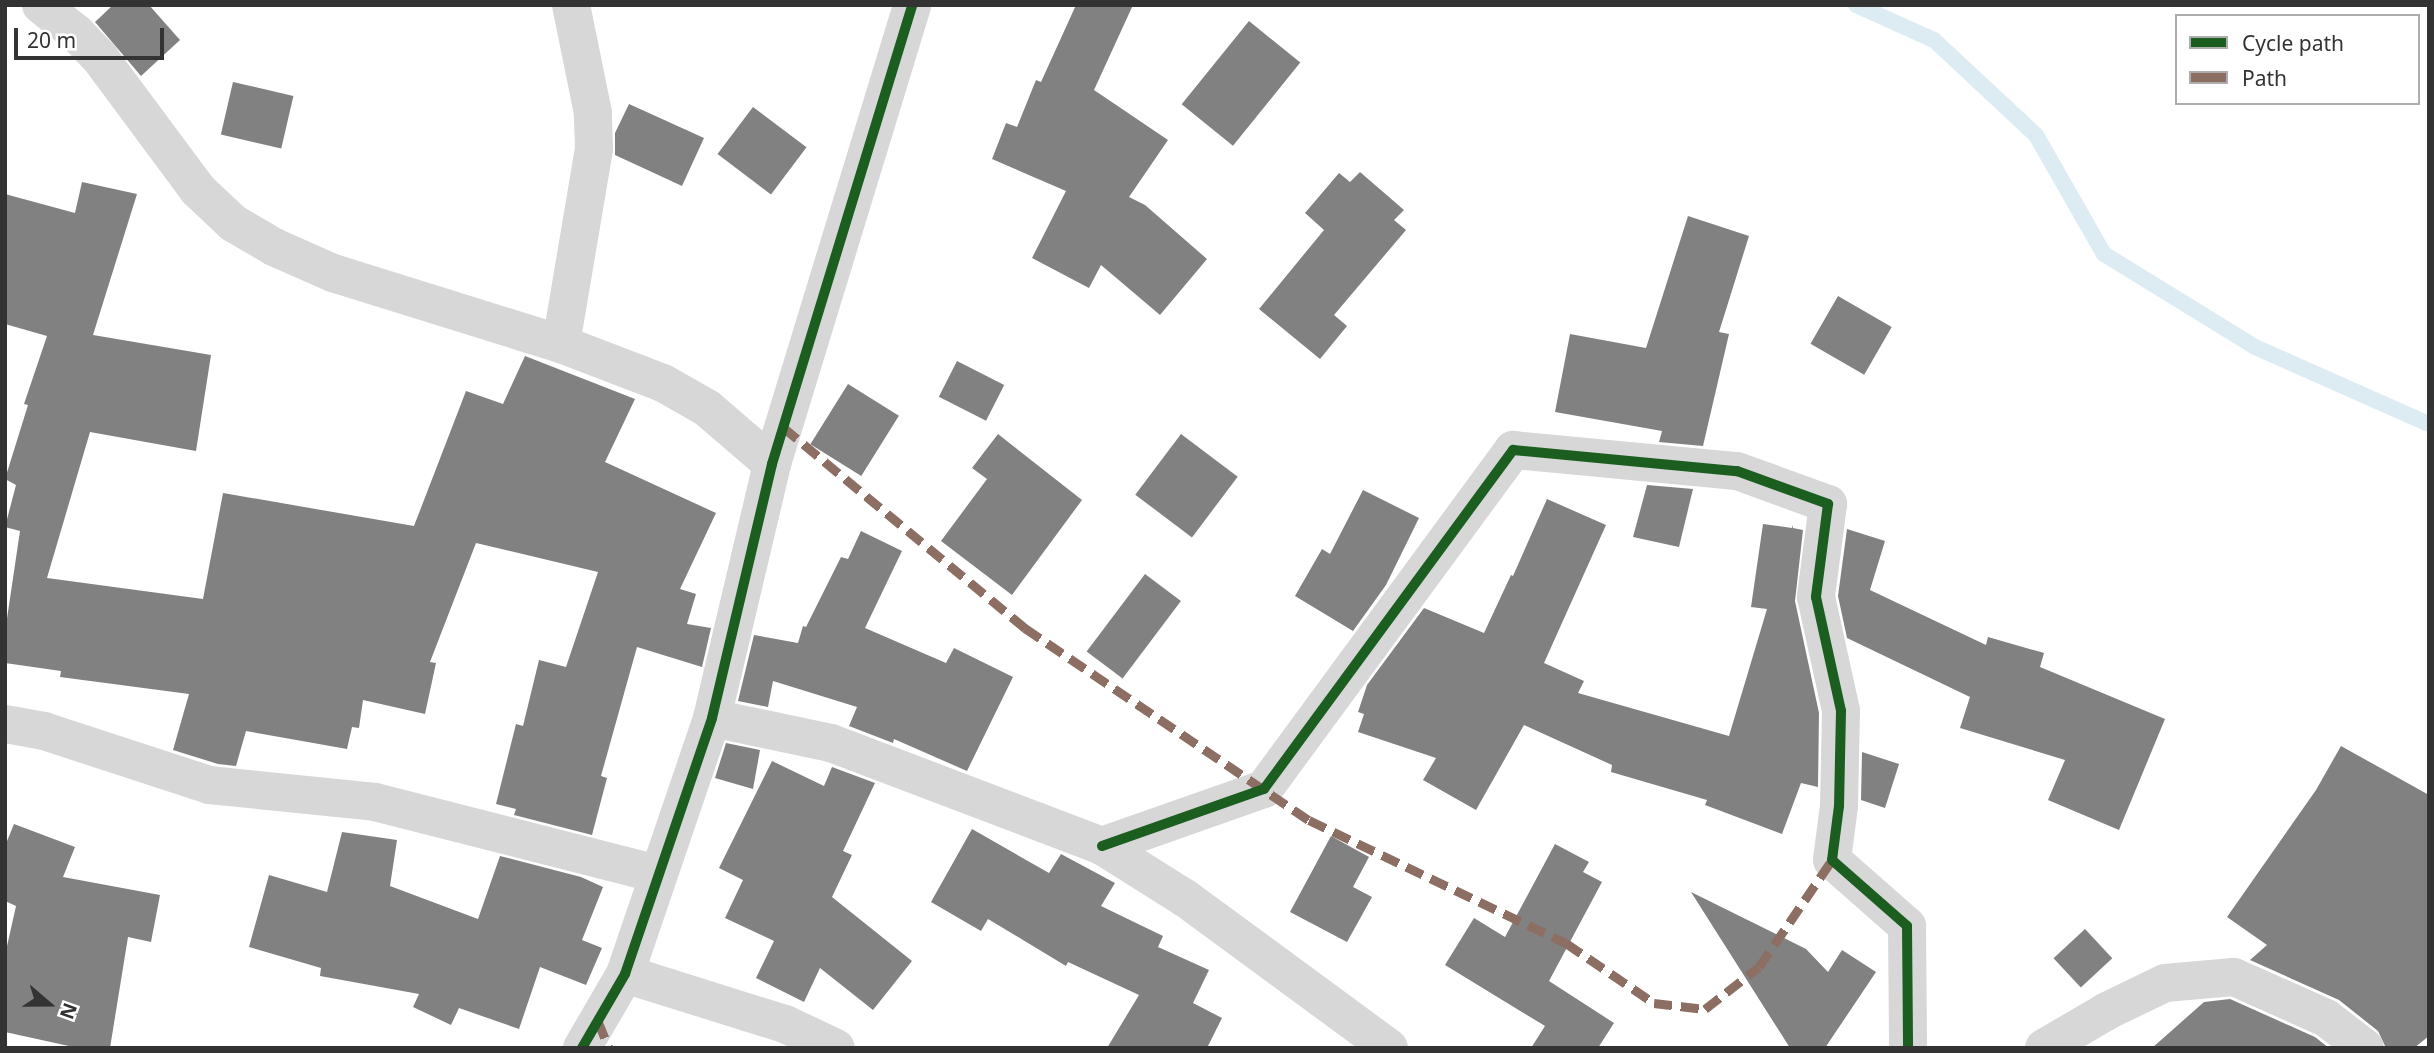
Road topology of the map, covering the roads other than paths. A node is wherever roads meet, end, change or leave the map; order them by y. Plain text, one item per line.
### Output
1 (41, 5) edge
2 (571, 5) edge
3 (912, 5) edge
4 (561, 344) junction
5 (772, 464) junction
6 (712, 718) junction
7 (5, 724) edge
8 (1102, 846) junction
9 (658, 874) junction
10 (625, 974) junction
11 (582, 1048) edge
12 (836, 1048) edge
13 (1389, 1048) edge
14 (1908, 1048) edge
15 (2045, 1048) edge
16 (2365, 1048) edge

1 - 4 street
2 - 4 street
3 - 5 street
4 - 5 street
5 - 6 street
6 - 8 street
6 - 9 street
7 - 9 street
8 - 13 street
8 - 14 street
9 - 10 street
10 - 11 street
10 - 12 street
15 - 16 street

